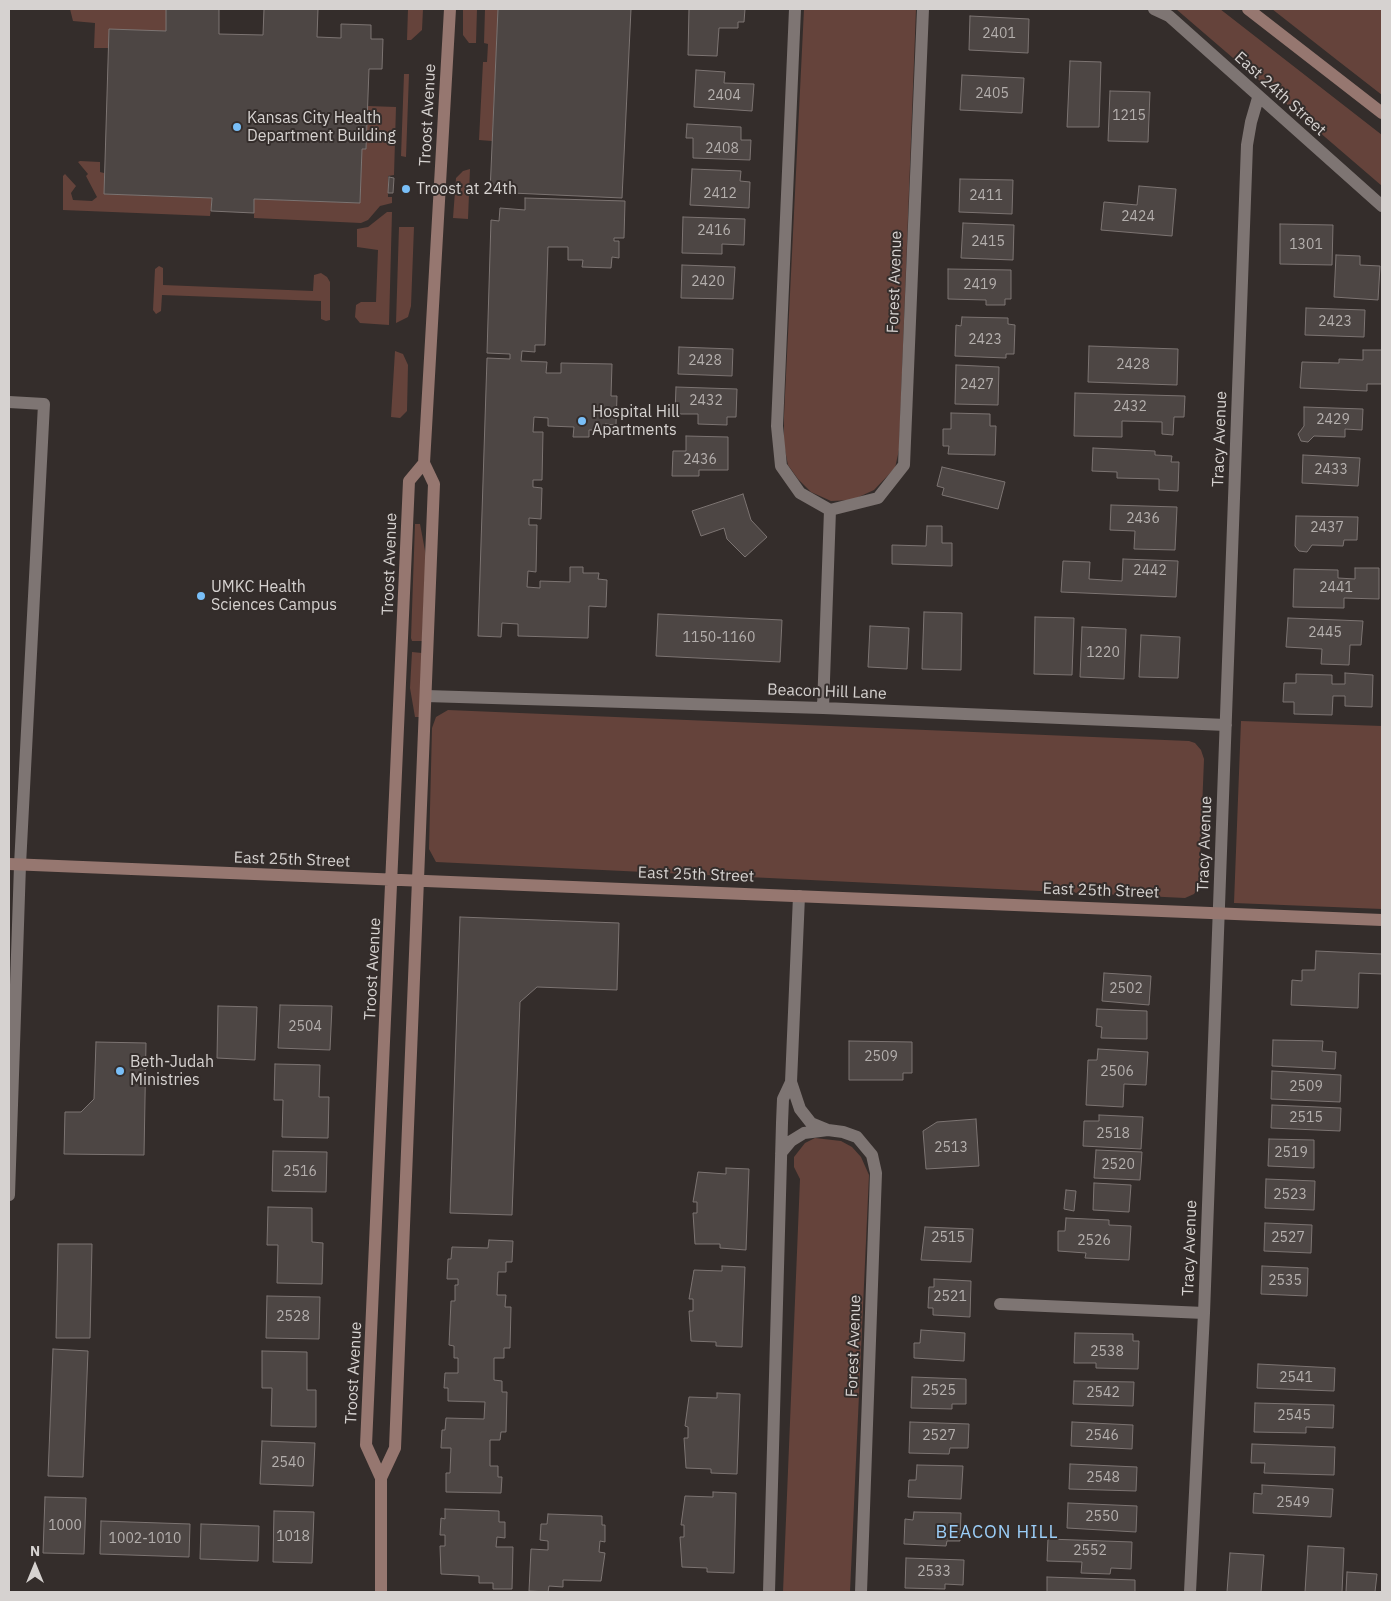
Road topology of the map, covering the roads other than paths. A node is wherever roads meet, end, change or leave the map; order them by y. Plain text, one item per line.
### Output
1 (450, 9) edge
2 (796, 9) edge
3 (923, 9) edge
4 (1154, 9) edge
5 (1248, 9) edge
6 (1258, 98) junction
7 (1382, 113) edge
8 (1382, 206) edge
9 (9, 402) edge
10 (424, 462) junction
11 (830, 510) junction
12 (426, 696) junction
13 (822, 708) junction
14 (1226, 725) junction
15 (14, 864) edge
16 (393, 881) junction
17 (418, 882) junction
18 (799, 896) junction
19 (1218, 912) junction
20 (1382, 920) edge
21 (791, 1082) junction
22 (828, 1130) junction
23 (780, 1153) junction
24 (9, 1195) edge
25 (1000, 1304) dead end
26 (1204, 1313) junction
27 (381, 1478) junction
28 (380, 1592) edge
29 (769, 1592) edge
30 (861, 1592) edge
31 (1190, 1592) edge

1 - 10 main road, Troost Avenue
2 - 11 street
3 - 11 street, Forest Avenue
4 - 6 street, East 24th Street
5 - 7 main road
6 - 8 street, East 24th Street
6 - 14 street, Tracy Avenue
9 - 15 street
10 - 12 main road, Troost Avenue
10 - 16 main road, Troost Avenue
11 - 13 street
12 - 13 street, Beacon Hill Lane
12 - 17 main road, Troost Avenue
13 - 14 street, Beacon Hill Lane
14 - 19 street, Tracy Avenue
15 - 16 main road, East 25th Street
15 - 24 street
16 - 17 main road, East 25th Street
16 - 27 main road, Troost Avenue
17 - 18 main road, East 25th Street
17 - 27 main road, Troost Avenue
18 - 19 main road, East 25th Street
18 - 21 street, Forest Avenue
19 - 20 main road, East 25th Street
19 - 26 street, Tracy Avenue
21 - 22 street, Forest Avenue
21 - 23 street, Forest Avenue
22 - 23 street, Forest Avenue
22 - 30 street, Forest Avenue
23 - 29 street, Forest Avenue
25 - 26 street
26 - 31 street, Tracy Avenue
27 - 28 main road, Troost Avenue

